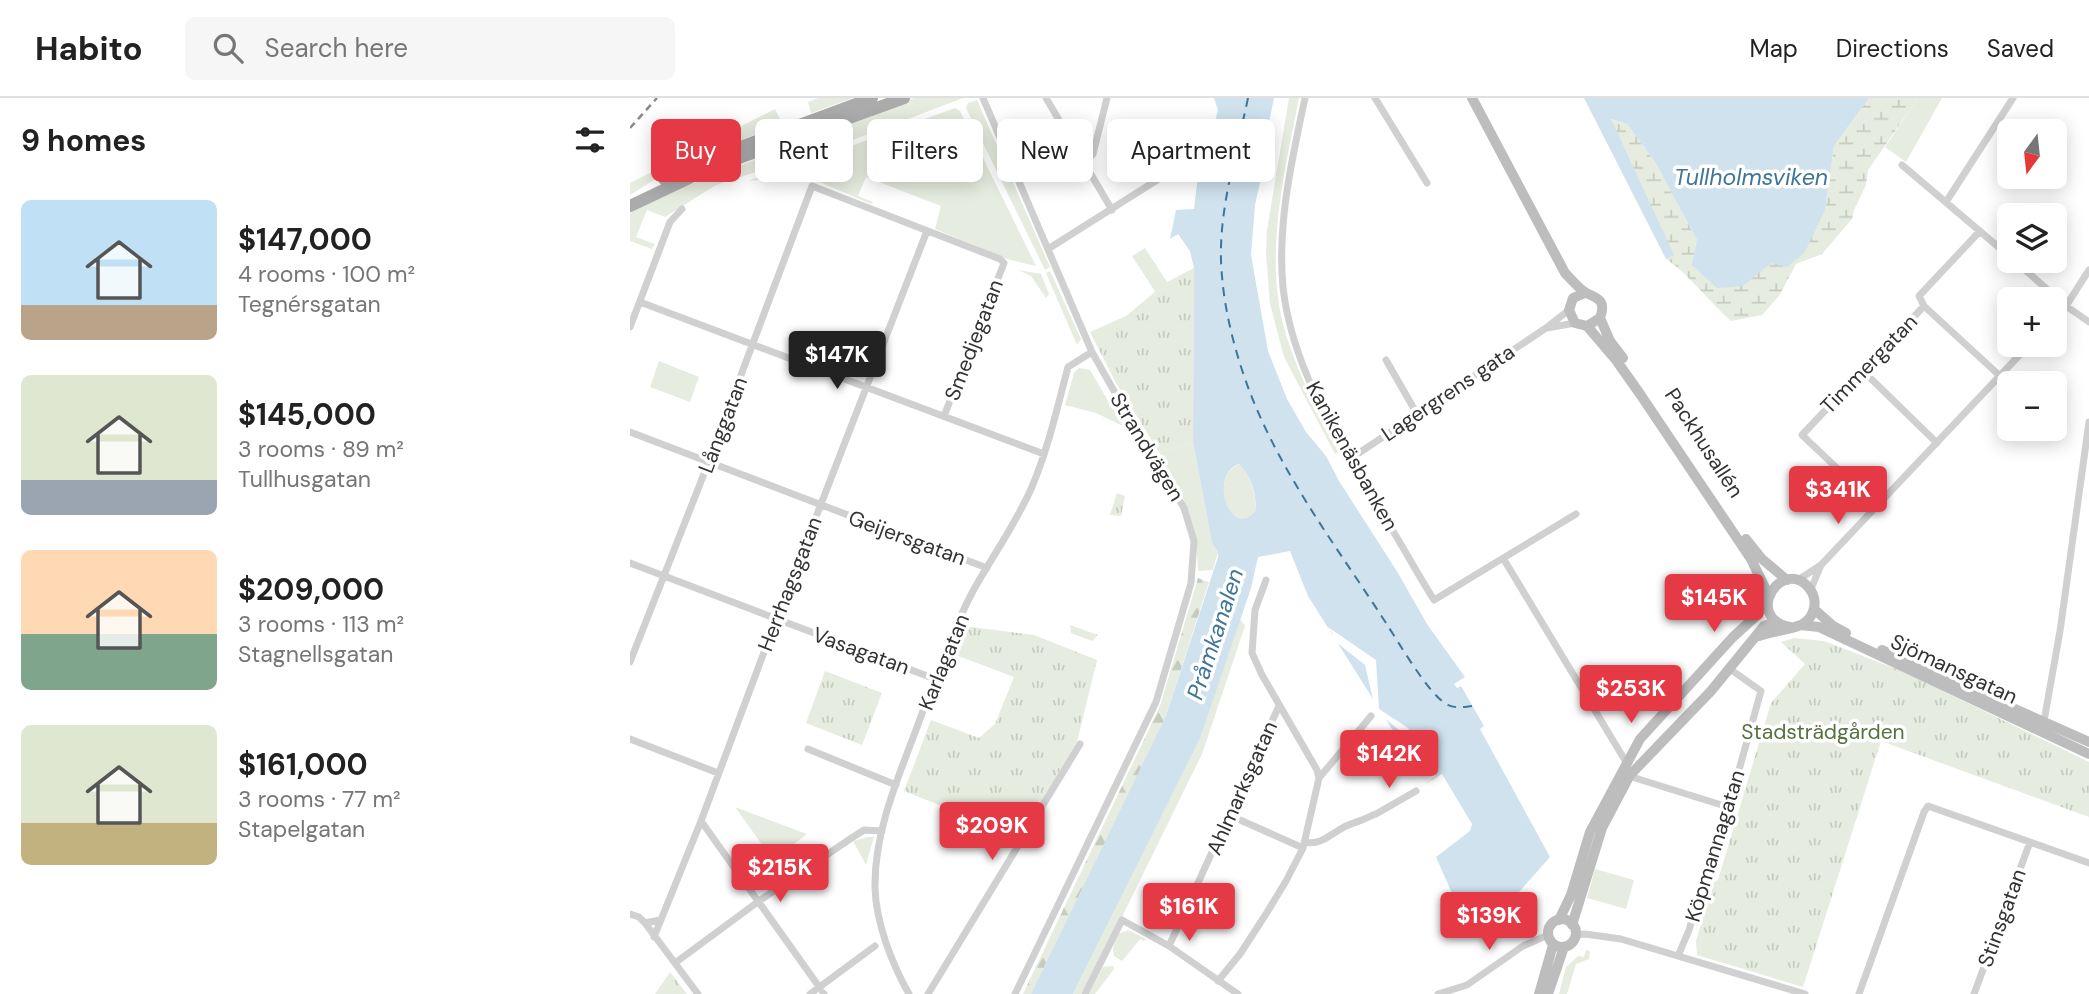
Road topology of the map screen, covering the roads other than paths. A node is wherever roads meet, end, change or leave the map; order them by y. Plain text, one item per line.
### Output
1 (872, 98) edge
2 (904, 98) edge
3 (983, 98) edge
4 (1046, 98) edge
5 (1107, 98) edge
6 (1305, 98) edge
7 (1375, 98) edge
8 (1472, 98) edge
9 (2013, 98) edge
10 (1059, 119) edge
11 (1093, 154) edge
12 (1902, 165) dead end
13 (1093, 176) edge
14 (1154, 182) edge
15 (1427, 183) dead end
16 (630, 200) edge
17 (1946, 202) junction
18 (630, 206) edge
19 (682, 209) dead end
20 (1112, 210) junction
21 (1980, 230) junction
22 (927, 231) junction
23 (1997, 245) edge
24 (1048, 249) junction
25 (2089, 270) edge
26 (1565, 273) junction
27 (2029, 273) edge
28 (2044, 287) edge
29 (1585, 293) junction
30 (640, 302) junction
31 (2067, 304) edge
32 (1570, 306) junction
33 (1924, 306) junction
34 (2067, 307) edge
35 (1600, 318) junction
36 (2089, 322) edge
37 (1575, 323) junction
38 (1587, 326) junction
39 (630, 327) edge
40 (1546, 328) junction
41 (754, 344) junction
42 (1092, 352) junction
43 (2018, 357) edge
44 (1386, 360) dead end
45 (1862, 370) junction
46 (2005, 371) edge
47 (1997, 373) edge
48 (1997, 379) edge
49 (867, 388) junction
50 (1418, 414) junction
51 (944, 416) junction
52 (2089, 422) edge
53 (630, 432) edge
54 (1937, 443) junction
55 (1044, 454) junction
56 (1350, 459) junction
57 (708, 462) junction
58 (820, 506) junction
59 (1877, 506) junction
60 (1576, 514) dead end
61 (1503, 558) junction
62 (630, 563) edge
63 (1821, 565) junction
64 (987, 568) junction
65 (663, 575) junction
66 (1266, 580) dead end
67 (1792, 580) junction
68 (1811, 589) junction
69 (1770, 595) junction
70 (1815, 606) junction
71 (776, 620) junction
72 (1776, 621) junction
73 (1796, 626) junction
74 (1759, 636) junction
75 (630, 662) edge
76 (1730, 669) junction
77 (935, 679) junction
78 (1279, 706) junction
79 (1371, 716) dead end
80 (2044, 722) junction
81 (630, 739) edge
82 (2089, 743) edge
83 (1080, 744) dead end
84 (808, 749) dead end
85 (2089, 754) edge
86 (1626, 762) junction
87 (718, 773) junction
88 (1630, 775) junction
89 (1319, 778) junction
90 (896, 785) junction
91 (1416, 791) dead end
92 (1728, 807) junction
93 (1229, 815) junction
94 (701, 821) junction
95 (882, 831) junction
96 (2030, 842) junction
97 (1304, 845) junction
98 (2089, 863) edge
99 (759, 901) junction
100 (630, 914) edge
101 (660, 920) junction
102 (1559, 920) junction
103 (645, 923) junction
104 (1574, 930) junction
105 (654, 937) junction
106 (1555, 942) junction
107 (875, 946) dead end
108 (1169, 946) junction
109 (1678, 956) junction
110 (675, 963) junction
111 (1219, 981) junction
112 (822, 991) edge
113 (698, 994) edge
114 (810, 994) edge
115 (909, 994) edge
116 (928, 994) edge
117 (1015, 994) edge
118 (1085, 994) edge
119 (1238, 994) edge
120 (1438, 994) edge
121 (1539, 994) edge
122 (1548, 994) edge
123 (1805, 994) edge
124 (1859, 994) edge
125 (1974, 994) edge

1 - 16 main road
2 - 18 main road
3 - 24 street, Strandvägen
4 - 10 street
5 - 11 street
6 - 56 street, Kanikenäsbanken
7 - 15 street
8 - 26 street
9 - 17 street
12 - 17 street
13 - 20 street
14 - 20 street
17 - 21 street
19 - 30 street
20 - 24 street
21 - 23 street
21 - 33 street, Timmergatan
22 - 41 street, Långgatan
22 - 49 street, Herrhagsgatan
22 - 51 street, Smedjegatan
24 - 42 street, Strandvägen
25 - 31 street
26 - 29 street
26 - 32 street
27 - 28 street
29 - 32 street
29 - 35 street
30 - 39 street
30 - 41 street
32 - 37 street
32 - 40 street, Lagergrens gata
33 - 45 street, Timmergatan
33 - 47 street
34 - 36 street
35 - 38 street
35 - 67 street, Packhusallén
37 - 38 street
37 - 40 street, Lagergrens gata
38 - 69 street, Packhusallén
40 - 50 street, Lagergrens gata
41 - 49 street
41 - 57 street, Långgatan
42 - 55 street, Karlagatan
42 - 117 street, Strandvägen
43 - 46 street
44 - 50 street
45 - 54 street
45 - 59 street, Timmergatan
48 - 54 street
49 - 51 street
49 - 58 street, Herrhagsgatan
50 - 56 street, Lagergrens gata
51 - 55 street
52 - 80 street
53 - 57 street, Geijersgatan
54 - 59 street
55 - 64 street, Karlagatan
56 - 61 street, Kanikenäsbanken
57 - 58 street, Geijersgatan
57 - 65 street, Långgatan
58 - 64 street, Geijersgatan
58 - 71 street, Herrhagsgatan
59 - 63 street
60 - 61 street
61 - 86 street
62 - 65 street, Vasagatan
63 - 67 street
63 - 68 street
64 - 77 street, Karlagatan
65 - 71 street, Vasagatan
65 - 75 street, Långgatan
66 - 78 street
67 - 68 street
67 - 69 street
68 - 70 street
69 - 72 street
69 - 86 street
70 - 73 street
70 - 80 street, Sjömansgatan
71 - 77 street, Vasagatan
71 - 87 street, Herrhagsgatan
72 - 73 street
72 - 74 street
73 - 74 street
73 - 85 street, Sjömansgatan
74 - 76 street
76 - 88 street
76 - 92 street, Köpmannagatan
77 - 90 street, Karlagatan
78 - 89 street
78 - 93 street, Ahlmarksgatan
79 - 89 street
80 - 82 street, Sjömansgatan
81 - 87 street
83 - 116 street
84 - 90 street
86 - 102 street
87 - 94 street, Herrhagsgatan
88 - 92 street
88 - 104 street
89 - 97 street
90 - 95 street, Karlagatan
91 - 97 street
92 - 109 street, Köpmannagatan
93 - 97 street
93 - 108 street, Ahlmarksgatan
94 - 99 street
94 - 101 street, Herrhagsgatan
95 - 99 street
95 - 115 street, Karlagatan
96 - 98 street
96 - 124 street
96 - 125 street, Stinsgatan
97 - 111 street
99 - 110 street
99 - 112 street
100 - 103 street
101 - 103 street
101 - 105 street, Herrhagsgatan
102 - 104 street
102 - 106 street
103 - 105 street
104 - 106 street
104 - 109 street
105 - 110 street
106 - 120 street
106 - 121 street
106 - 122 street
107 - 112 street
108 - 111 street
108 - 118 street
109 - 123 street
110 - 113 street
111 - 119 street
112 - 114 street

